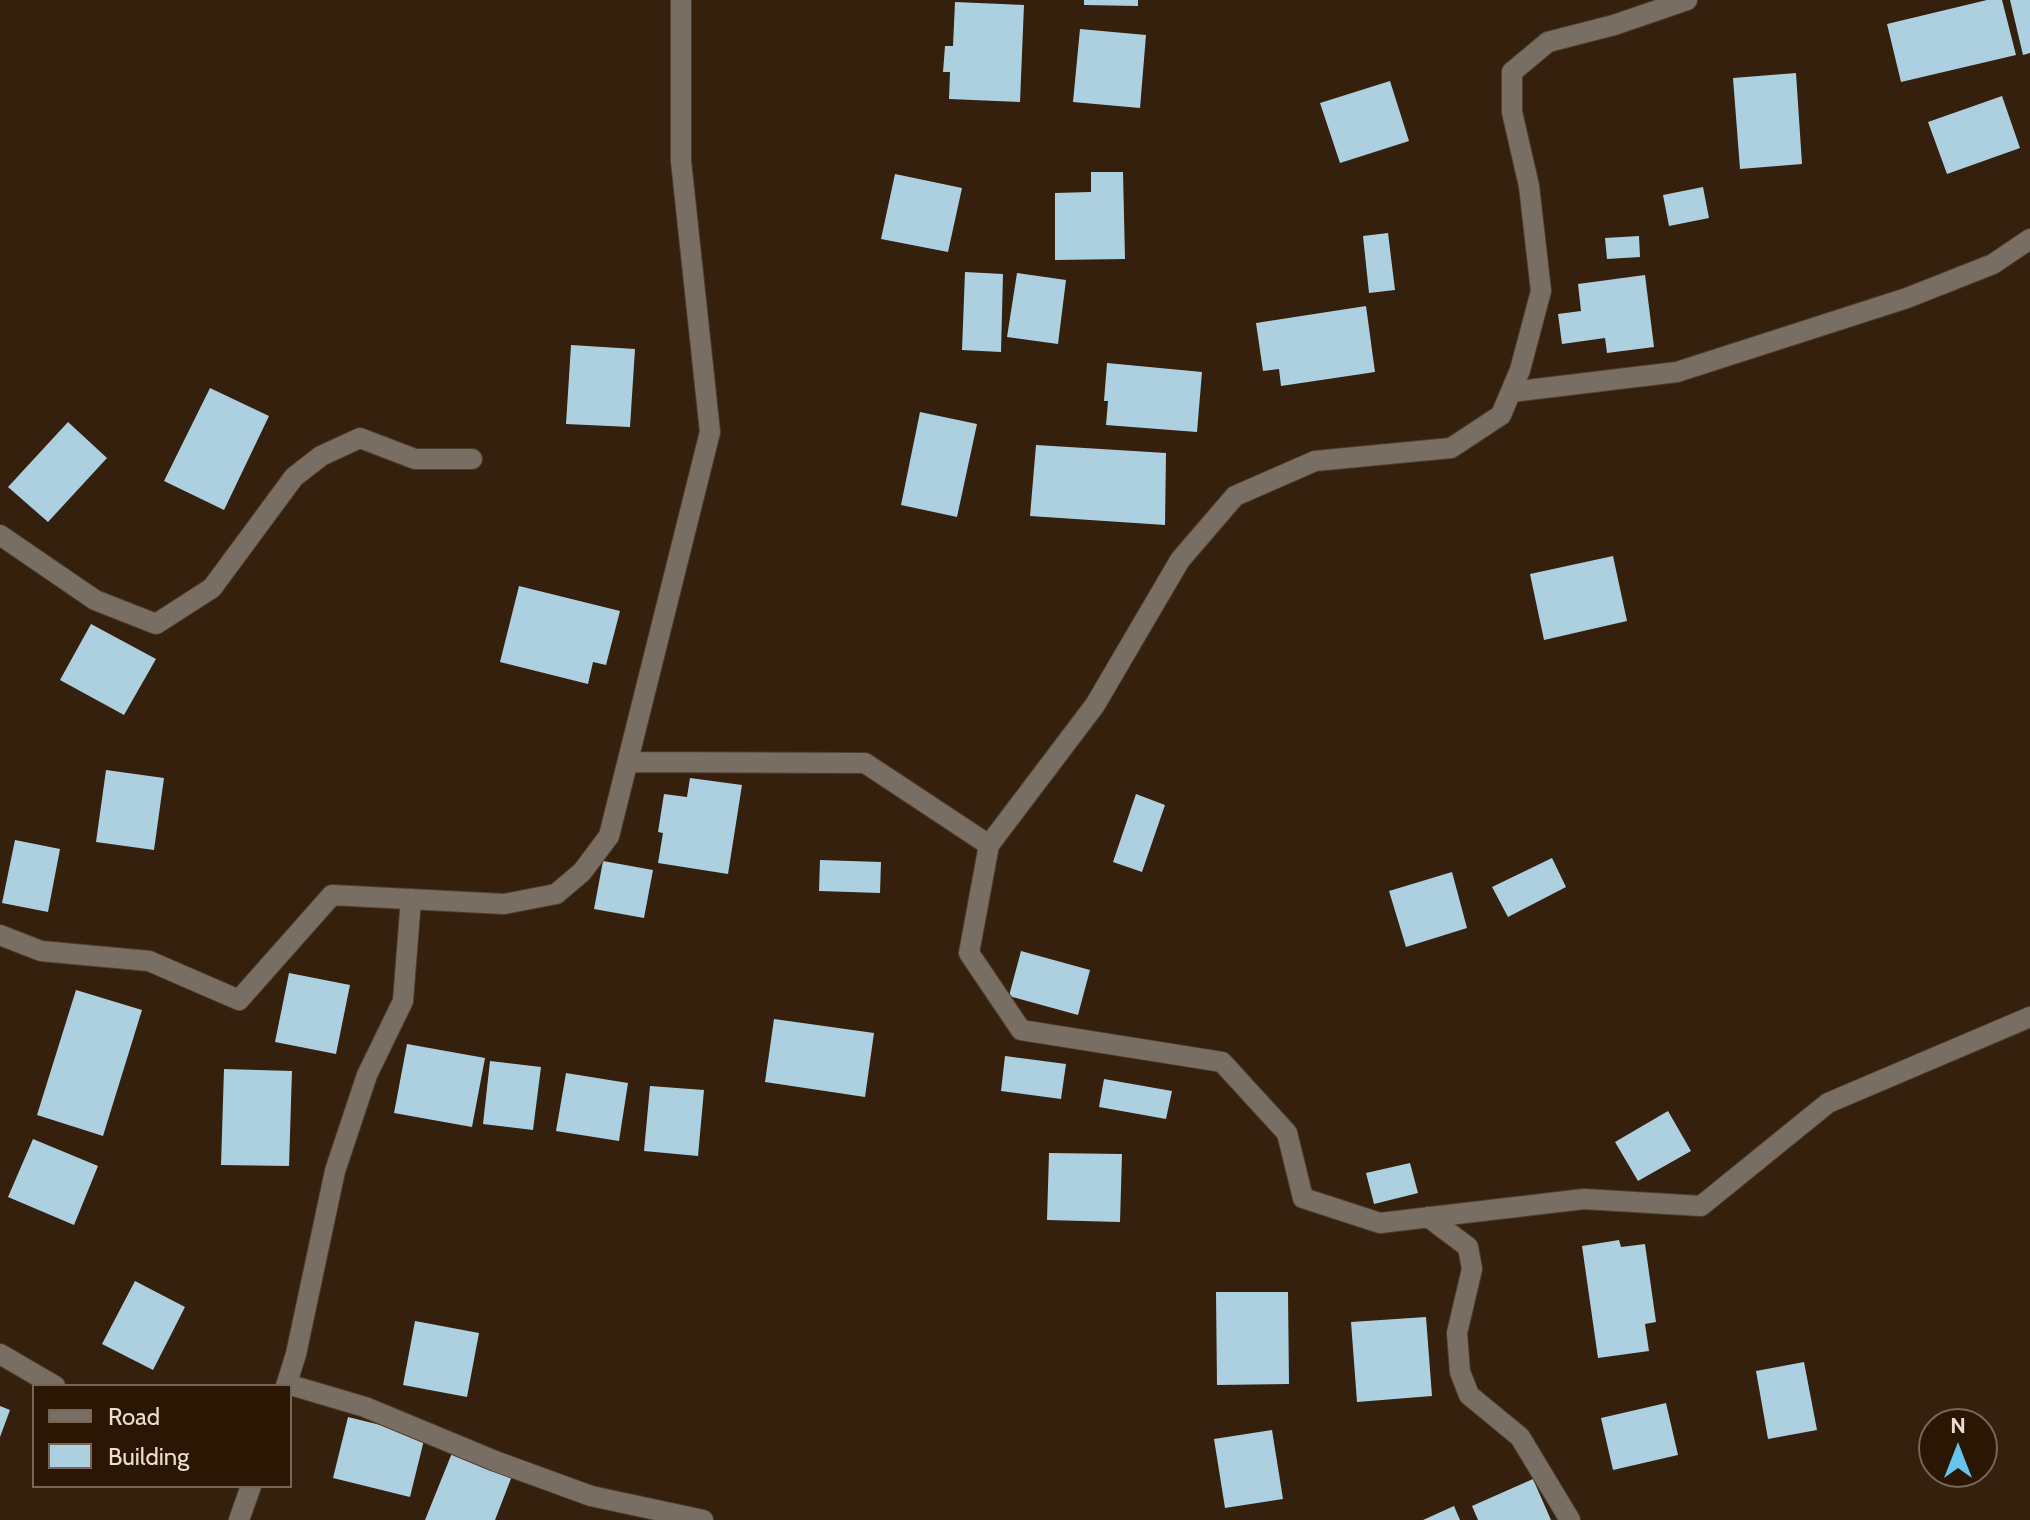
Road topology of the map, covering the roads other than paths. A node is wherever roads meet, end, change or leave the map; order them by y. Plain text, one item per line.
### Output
1 (681, 0) edge
2 (1687, 0) edge
3 (2030, 239) edge
4 (1511, 392) junction
5 (472, 459) dead end
6 (0, 535) edge
7 (629, 762) junction
8 (989, 845) junction
9 (411, 899) junction
10 (0, 935) edge
11 (2030, 1017) edge
12 (1428, 1217) junction
13 (0, 1354) edge
14 (52, 1384) edge
15 (287, 1384) edge
16 (292, 1386) edge
17 (247, 1488) edge
18 (239, 1520) edge
19 (703, 1520) edge
20 (1570, 1520) edge

1 - 7 street
2 - 4 street
3 - 4 street
4 - 8 street
5 - 6 street
7 - 8 street
7 - 9 street
8 - 12 street
9 - 10 street
9 - 15 street
11 - 12 street
12 - 20 street
13 - 14 street
16 - 19 street
17 - 18 street

